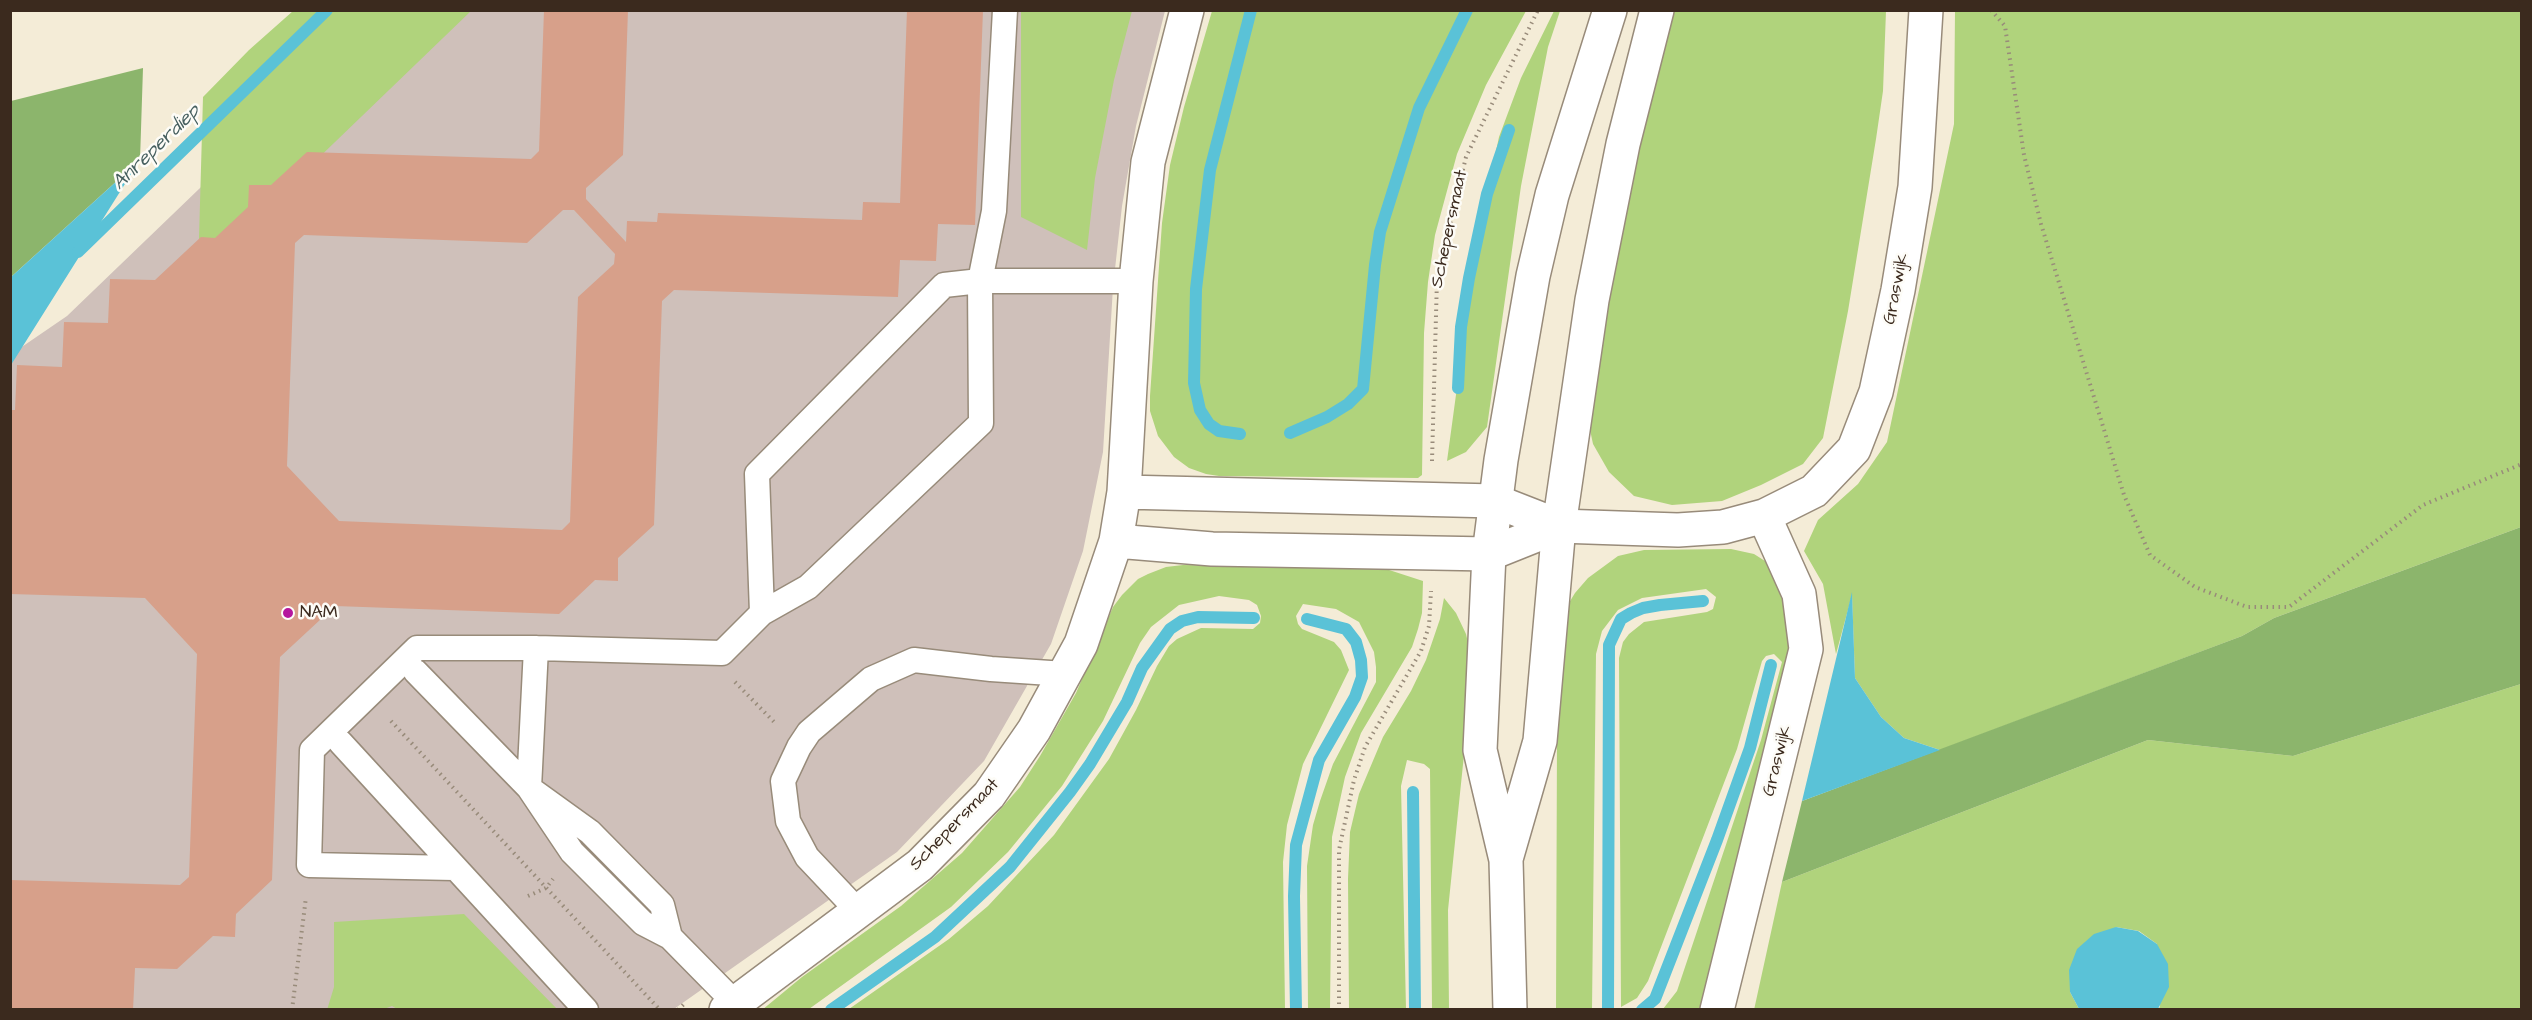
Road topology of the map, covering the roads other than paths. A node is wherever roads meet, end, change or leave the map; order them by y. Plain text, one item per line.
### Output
1 (1005, 10) edge
2 (1187, 10) edge
3 (1610, 10) edge
4 (1657, 10) edge
5 (1926, 10) edge
6 (980, 280) junction
7 (1136, 281) junction
8 (1124, 492) junction
9 (1495, 501) junction
10 (1764, 516) junction
11 (1559, 526) junction
12 (1116, 541) junction
13 (1489, 554) junction
14 (762, 613) junction
15 (536, 648) junction
16 (416, 672) dead end
17 (1065, 674) junction
18 (341, 743) dead end
19 (529, 788) junction
20 (1506, 860) junction
21 (454, 868) junction
22 (858, 912) junction
23 (670, 937) junction
24 (730, 1006) edge
25 (586, 1010) edge
26 (1510, 1010) edge
27 (1717, 1010) edge

1 - 6 lane
2 - 7 street, Schepersmaat
3 - 9 street
4 - 11 street
5 - 10 street, Graswijk
6 - 7 lane
6 - 14 lane
6 - 14 lane
7 - 8 street, Schepersmaat
8 - 9 street
8 - 12 street, Schepersmaat
9 - 11 street, Graswijk
9 - 13 street
10 - 11 street, Graswijk
10 - 27 street, Graswijk
11 - 13 street, Graswijk
11 - 20 street
12 - 13 street
12 - 17 street, Schepersmaat
13 - 20 street
14 - 15 lane
15 - 19 lane
15 - 21 lane
16 - 19 lane
17 - 22 street, Schepersmaat
17 - 22 lane
18 - 21 lane
19 - 23 lane
19 - 23 lane
20 - 26 street
21 - 25 lane
22 - 24 street, Schepersmaat
23 - 24 lane

